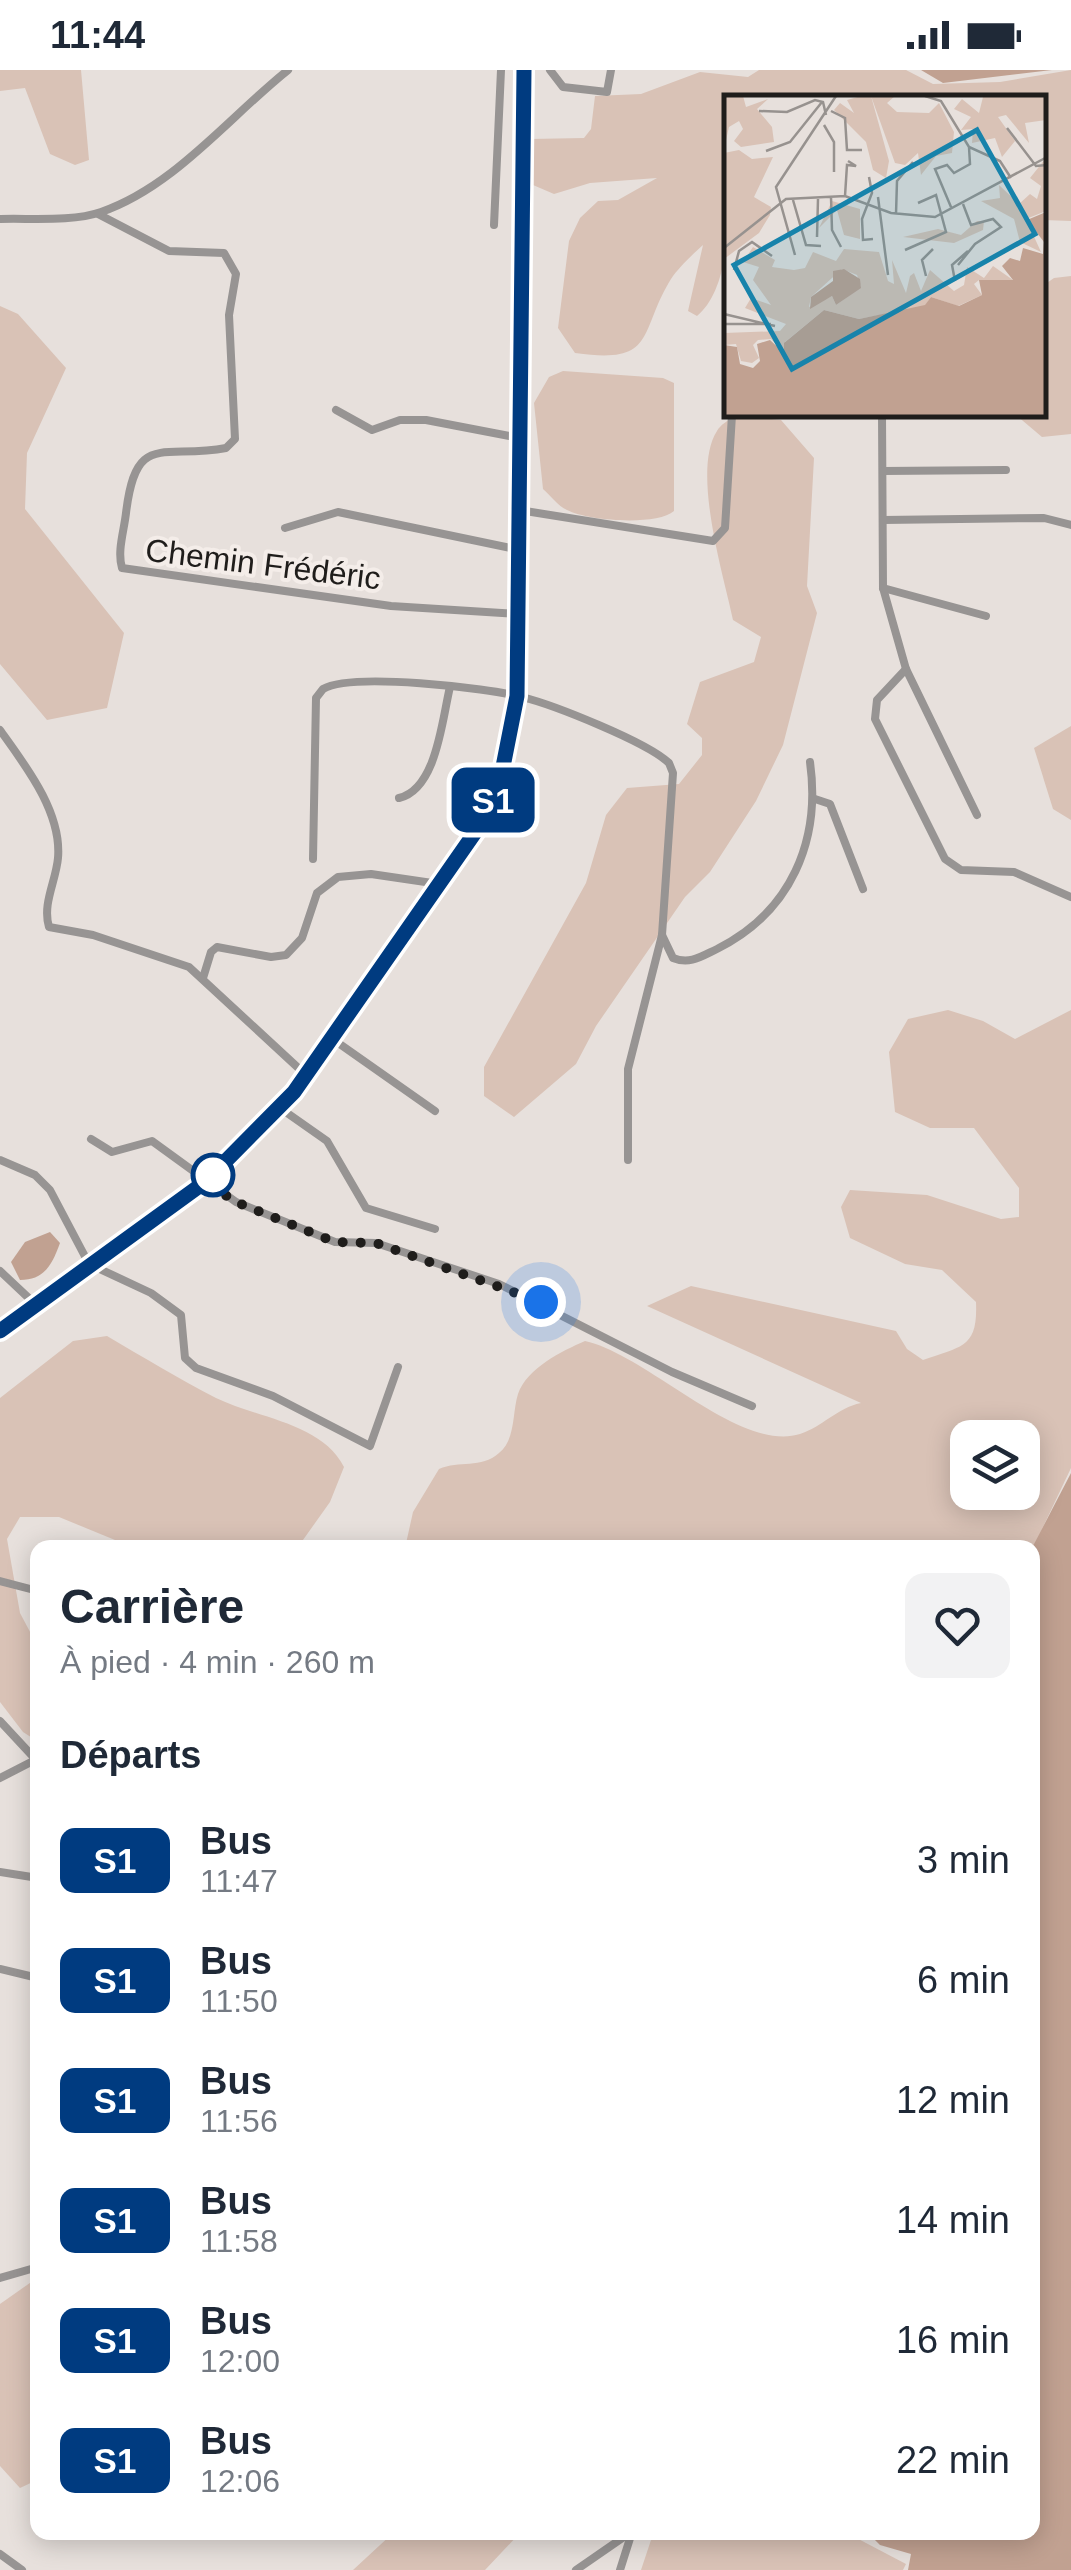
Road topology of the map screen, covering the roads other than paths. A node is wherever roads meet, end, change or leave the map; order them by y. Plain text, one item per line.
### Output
1 (288, 70) edge
2 (500, 70) edge
3 (524, 70) edge
4 (550, 70) edge
5 (611, 70) edge
6 (499, 157) junction
7 (521, 160) junction
8 (98, 214) junction
9 (0, 219) edge
10 (494, 225) dead end
11 (336, 410) dead end
12 (732, 418) edge
13 (882, 418) edge
14 (520, 438) junction
15 (1006, 470) dead end
16 (883, 472) junction
17 (519, 510) junction
18 (883, 520) junction
19 (1071, 525) edge
20 (285, 528) dead end
21 (520, 550) junction
22 (883, 588) junction
23 (519, 614) junction
24 (986, 616) dead end
25 (906, 669) junction
26 (450, 687) junction
27 (517, 696) junction
28 (0, 730) edge
29 (810, 762) dead end
30 (399, 798) dead end
31 (815, 798) junction
32 (977, 815) dead end
33 (313, 859) dead end
34 (441, 885) junction
35 (863, 888) dead end
36 (1071, 896) edge
37 (662, 934) junction
38 (203, 978) junction
39 (334, 1040) junction
40 (306, 1076) junction
41 (280, 1108) junction
42 (435, 1111) dead end
43 (91, 1139) dead end
44 (0, 1160) edge
45 (628, 1160) dead end
46 (205, 1182) junction
47 (436, 1229) dead end
48 (89, 1264) junction
49 (0, 1271) edge
50 (34, 1303) junction
51 (0, 1332) edge
52 (398, 1367) dead end
53 (752, 1406) dead end
54 (0, 1580) edge
55 (30, 1588) edge
56 (0, 1721) edge
57 (30, 1754) edge
58 (30, 1764) edge
59 (0, 1778) edge
60 (0, 1872) edge
61 (30, 1877) edge
62 (0, 1969) edge
63 (30, 1976) edge
64 (30, 2269) edge
65 (0, 2278) edge
66 (620, 2540) edge
67 (629, 2540) edge
68 (0, 2554) edge
69 (22, 2570) edge
70 (576, 2570) edge
71 (620, 2570) edge

1 - 8 street
2 - 6 street
3 - 7 main road
4 - 5 street
6 - 7 street
6 - 10 street
7 - 14 main road
8 - 9 street
8 - 23 street, Chemin Frédéric
11 - 14 street
12 - 17 street
13 - 16 street
14 - 17 main road
15 - 16 street
16 - 18 street
17 - 21 main road
18 - 19 street
18 - 22 street
20 - 21 street
21 - 23 main road
22 - 24 street
22 - 25 street
23 - 27 main road
25 - 32 street
25 - 36 street
26 - 27 street
26 - 30 street
26 - 33 street
27 - 34 main road
27 - 37 street
28 - 38 street
29 - 31 street
31 - 35 street
31 - 37 street
34 - 38 street
34 - 39 main road
37 - 45 street
38 - 40 street
39 - 40 main road
39 - 42 street
40 - 41 main road
41 - 46 main road
41 - 47 street
43 - 46 street
44 - 48 street
46 - 48 main road
46 - 53 street
48 - 50 main road
48 - 52 street
49 - 50 street
50 - 51 main road
54 - 55 street
56 - 57 street
58 - 59 street
60 - 61 street
62 - 63 street
64 - 65 street
66 - 70 street
67 - 71 street
68 - 69 street

